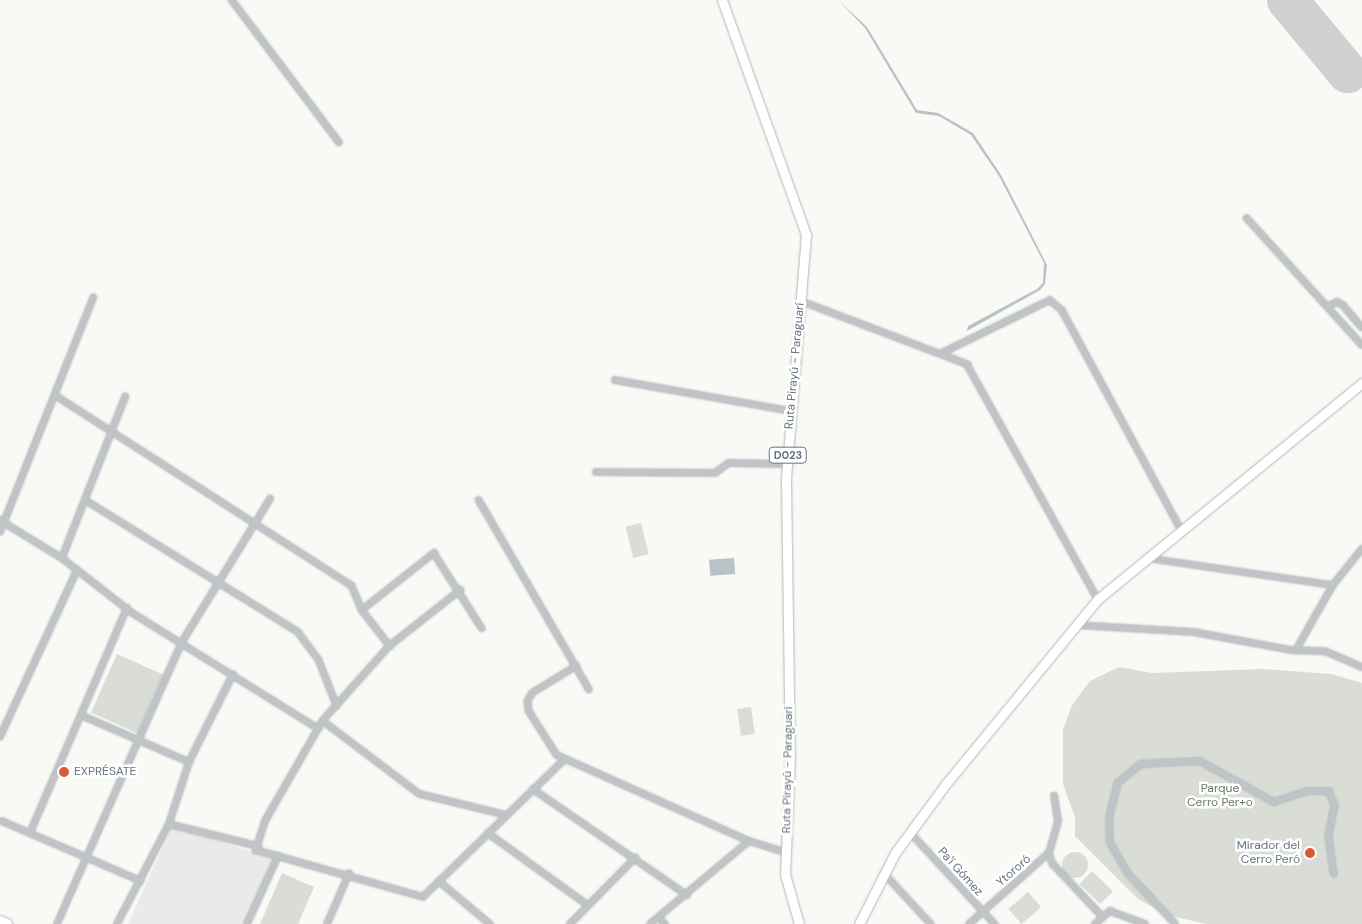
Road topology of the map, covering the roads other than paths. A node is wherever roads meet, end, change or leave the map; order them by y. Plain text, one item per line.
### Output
1 (232, 0) edge
2 (722, 0) edge
3 (339, 142) dead end
4 (1247, 218) dead end
5 (93, 298) dead end
6 (801, 301) junction
7 (1329, 306) junction
8 (1362, 327) edge
9 (1362, 345) edge
10 (944, 352) junction
11 (615, 380) dead end
12 (1362, 383) edge
13 (55, 395) junction
14 (125, 397) dead end
15 (791, 411) junction
16 (112, 432) junction
17 (787, 464) junction
18 (596, 472) dead end
19 (270, 499) dead end
20 (479, 500) dead end
21 (87, 501) junction
22 (2, 521) edge
23 (254, 524) junction
24 (1181, 529) junction
25 (0, 532) edge
26 (1362, 549) edge
27 (62, 558) junction
28 (1147, 558) junction
29 (77, 570) junction
30 (220, 583) junction
31 (1333, 585) junction
32 (461, 590) junction
33 (1098, 599) junction
34 (127, 608) junction
35 (362, 610) junction
36 (1076, 625) junction
37 (482, 628) dead end
38 (182, 642) junction
39 (390, 646) junction
40 (1296, 650) junction
41 (577, 666) junction
42 (1362, 667) edge
43 (233, 674) junction
44 (589, 688) dead end
45 (337, 706) junction
46 (81, 715) junction
47 (323, 721) junction
48 (319, 729) junction
49 (0, 737) edge
50 (140, 741) junction
51 (564, 760) junction
52 (189, 762) junction
53 (533, 789) junction
54 (1054, 796) dead end
55 (506, 815) junction
56 (2, 821) dead end
57 (169, 824) junction
58 (30, 832) junction
59 (488, 833) junction
60 (911, 833) junction
61 (749, 841) junction
62 (258, 846) junction
63 (786, 852) junction
64 (1049, 854) junction
65 (278, 856) junction
66 (634, 858) junction
67 (86, 860) junction
68 (884, 873) junction
69 (349, 874) junction
70 (1334, 874) dead end
71 (142, 881) junction
72 (439, 881) junction
73 (687, 896) junction
74 (588, 905) junction
75 (983, 912) junction
76 (659, 916) junction
77 (1103, 917) junction
78 (0, 921) edge
79 (7, 924) edge
80 (57, 924) edge
81 (118, 924) edge
82 (247, 924) edge
83 (327, 924) edge
84 (490, 924) edge
85 (570, 924) edge
86 (650, 924) edge
87 (665, 924) edge
88 (799, 924) edge
89 (859, 924) edge
90 (931, 924) edge
91 (969, 924) edge
92 (994, 924) edge
93 (1096, 924) edge
94 (1145, 924) edge
95 (1175, 924) edge

1 - 3 street
2 - 6 main road, Ruta Pirayú - Paraguarí / D023
4 - 7 street
5 - 13 street
6 - 10 street
6 - 15 main road, Ruta Pirayú - Paraguarí / D023
7 - 8 street
7 - 9 street
10 - 24 street
10 - 33 street
11 - 15 street
12 - 24 main road
13 - 16 street
13 - 22 street
14 - 16 street
15 - 17 main road, Ruta Pirayú - Paraguarí / D023
16 - 21 street
16 - 23 street
17 - 18 street
17 - 63 main road, Ruta Pirayú - Paraguarí / D023
19 - 23 street
20 - 41 street
21 - 27 street
21 - 30 street
22 - 25 street
22 - 27 street
23 - 30 street
23 - 35 street
24 - 28 main road
26 - 31 street
27 - 29 street
28 - 31 street
28 - 33 main road
29 - 34 street
29 - 49 street
30 - 38 street
30 - 45 street
31 - 40 street
32 - 35 street
32 - 37 street
32 - 39 street
33 - 36 main road
34 - 38 street
34 - 46 street
35 - 39 street
36 - 40 street
36 - 60 main road
38 - 43 street
38 - 50 street
39 - 45 street
40 - 42 street
41 - 44 street
41 - 51 street
43 - 48 street
43 - 52 street
45 - 47 street
46 - 50 street
46 - 58 street
47 - 48 street
47 - 55 street
48 - 62 street
50 - 52 street
50 - 67 street
51 - 53 street
51 - 61 street
52 - 57 street
53 - 55 street
53 - 66 street
54 - 64 street
55 - 59 street
56 - 58 street
57 - 62 street
57 - 71 street
58 - 67 street
59 - 72 street
59 - 74 street
60 - 68 main road
60 - 75 street, Pa'í Gómez
61 - 63 street
61 - 73 street
62 - 65 street
63 - 88 main road, Ruta Pirayú - Paraguarí / D023
64 - 75 street, Ytororó
64 - 77 street
65 - 69 street
65 - 82 street
66 - 73 street
66 - 74 street
67 - 71 street
67 - 80 street
68 - 89 main road
68 - 90 street
69 - 72 street
69 - 83 street
70 - 95 street
71 - 81 street
72 - 84 street
73 - 76 street
74 - 85 street
75 - 91 street, Ytororó
75 - 92 street, Pa'í Gómez
76 - 86 street
76 - 87 street
77 - 93 street
77 - 94 street
78 - 79 highway

